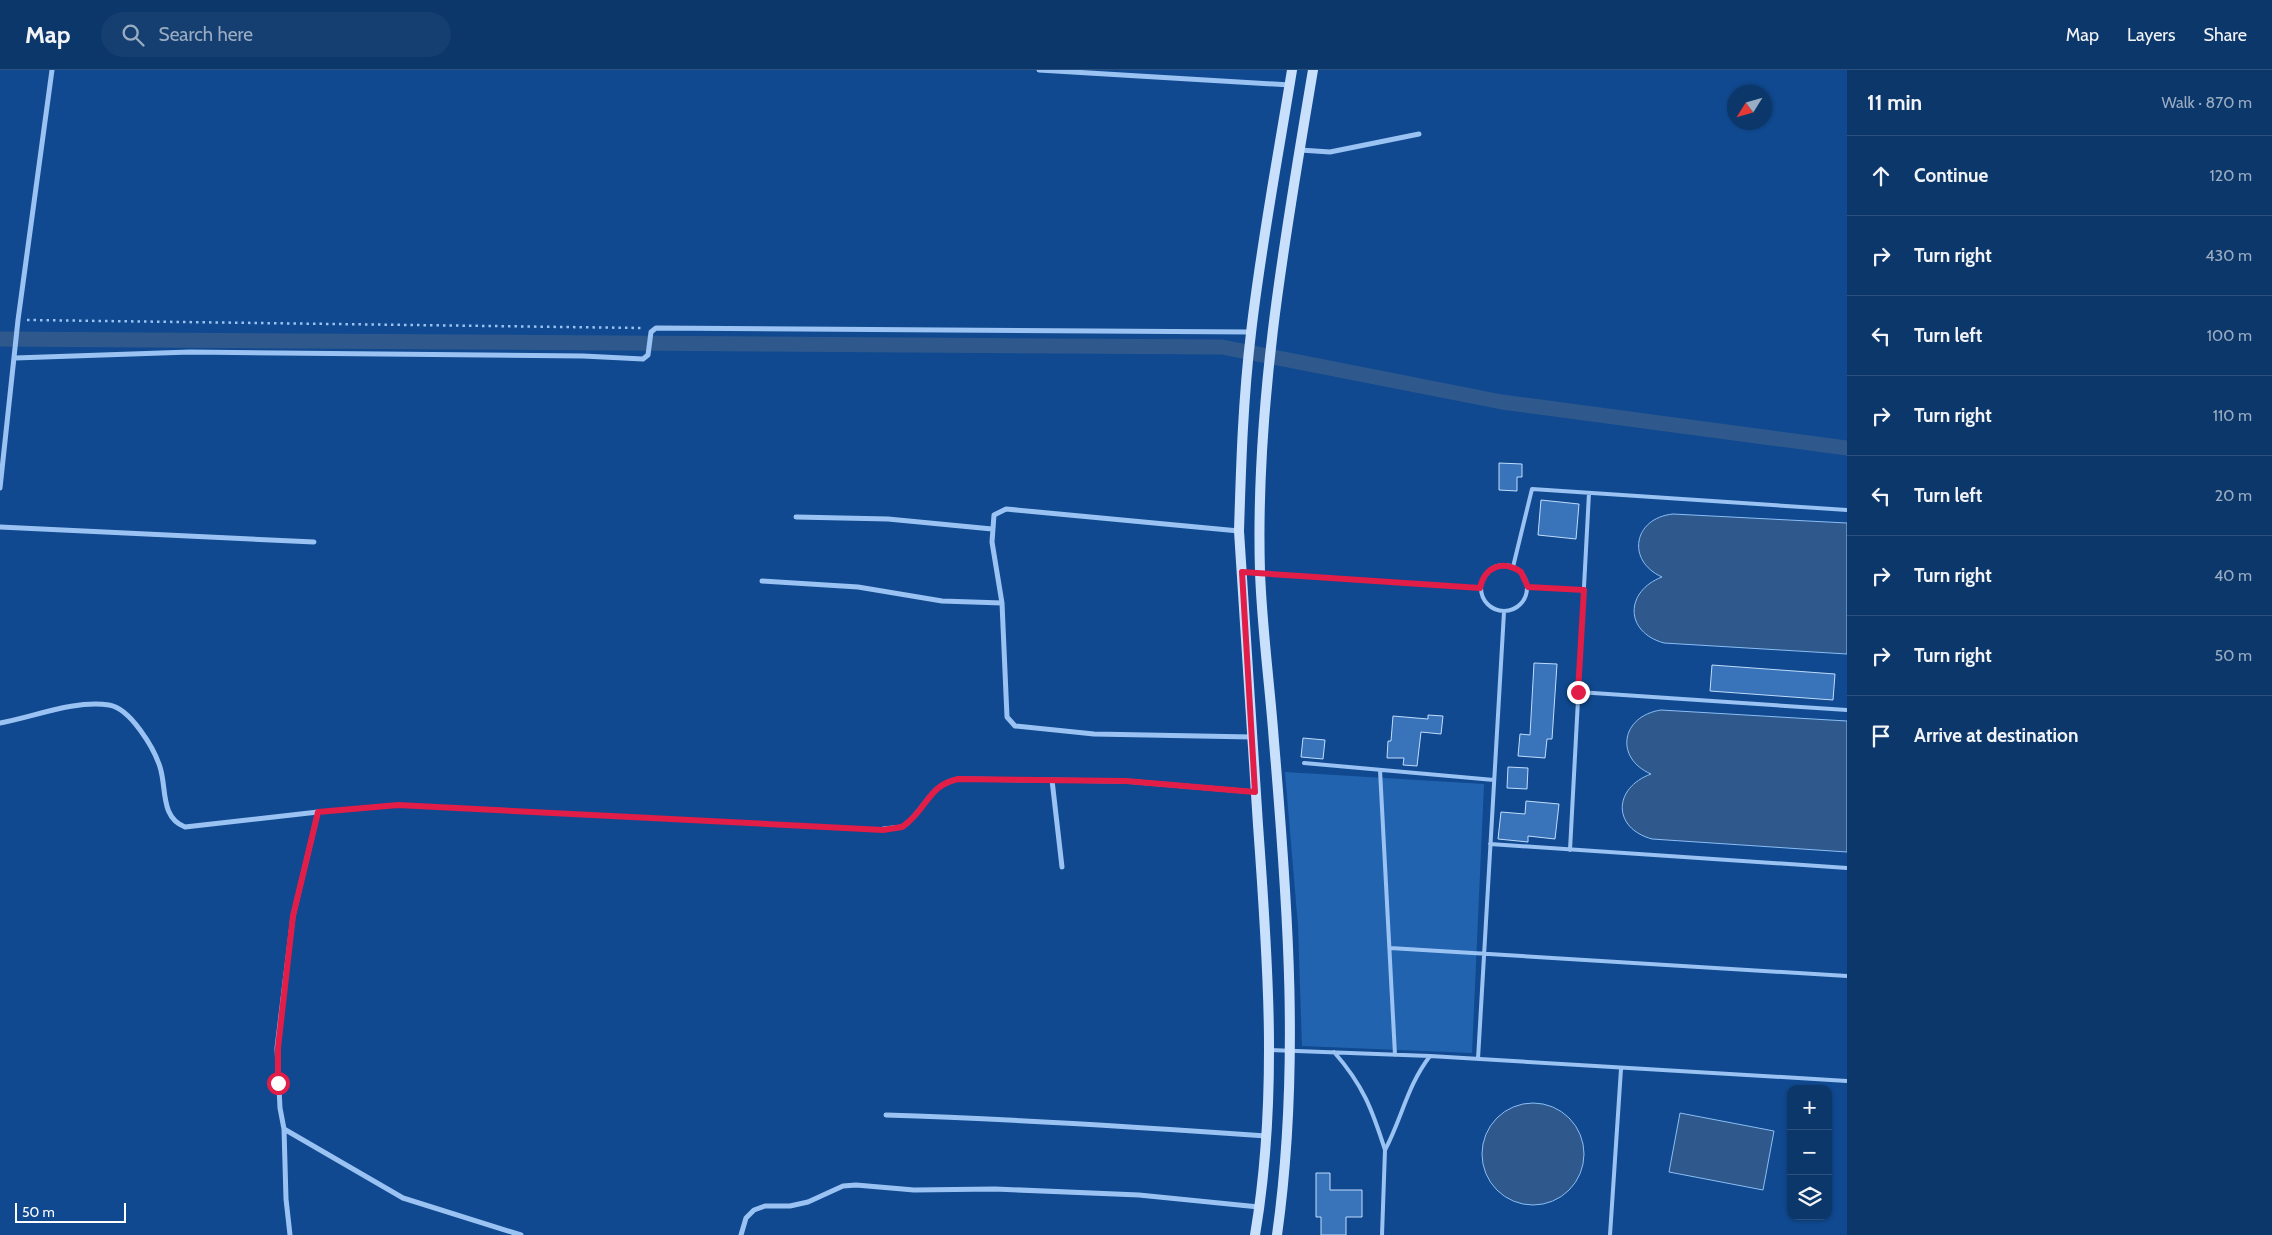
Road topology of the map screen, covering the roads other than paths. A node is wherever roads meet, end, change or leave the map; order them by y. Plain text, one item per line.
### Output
1 (52, 70) edge
2 (1039, 70) edge
3 (1292, 70) edge
4 (1313, 70) edge
5 (1290, 85) junction
6 (1419, 134) dead end
7 (1300, 150) junction
8 (1251, 332) junction
9 (15, 358) junction
10 (0, 488) edge
11 (1589, 493) junction
12 (1847, 510) edge
13 (796, 517) dead end
14 (0, 527) edge
15 (992, 529) junction
16 (1239, 531) junction
17 (314, 542) dead end
18 (1513, 567) junction
19 (1242, 572) junction
20 (1260, 573) junction
21 (762, 581) dead end
22 (1528, 587) junction
23 (1480, 588) junction
24 (1584, 590) junction
25 (1002, 603) junction
26 (1504, 612) junction
27 (1578, 692) junction
28 (1847, 710) edge
29 (0, 723) edge
30 (1252, 737) junction
31 (1304, 764) dead end
32 (1380, 770) junction
33 (1052, 780) junction
34 (1494, 780) junction
35 (1255, 792) junction
36 (883, 830) road end
37 (1490, 844) junction
38 (1570, 850) junction
39 (1062, 867) dead end
40 (1847, 868) edge
41 (1390, 948) junction
42 (1484, 954) junction
43 (1847, 976) edge
44 (1270, 1050) junction
45 (1291, 1051) junction
46 (1334, 1052) junction
47 (1395, 1055) junction
48 (1430, 1056) junction
49 (1478, 1059) junction
50 (1622, 1069) junction
51 (1847, 1081) edge
52 (886, 1115) dead end
53 (284, 1129) junction
54 (1266, 1136) junction
55 (1385, 1150) junction
56 (1260, 1207) junction
57 (290, 1235) edge
58 (522, 1235) edge
59 (741, 1235) edge
60 (1255, 1235) edge
61 (1276, 1235) edge
62 (1382, 1235) edge
63 (1610, 1235) edge

1 - 9 street
2 - 5 street
3 - 5 street
4 - 7 street
5 - 8 street
6 - 7 street
7 - 20 street
8 - 9 street
8 - 16 street
9 - 10 street
11 - 12 lane
11 - 18 lane
11 - 24 lane
13 - 15 street
14 - 17 street
15 - 16 street
15 - 25 street
16 - 19 street
18 - 22 lane
18 - 23 lane
19 - 20 lane
19 - 30 street
20 - 23 lane
20 - 45 street
21 - 25 street
22 - 24 lane
22 - 26 lane
23 - 26 lane
24 - 27 lane
25 - 30 street
26 - 34 lane
27 - 28 lane
27 - 38 lane
29 - 53 street
30 - 35 street
31 - 32 lane
32 - 34 lane
32 - 41 lane
33 - 35 street
33 - 36 street
33 - 39 street
34 - 37 lane
35 - 44 street
37 - 38 lane
37 - 42 lane
38 - 40 lane
41 - 42 lane
41 - 47 lane
42 - 43 lane
42 - 49 lane
44 - 45 lane
44 - 54 street
45 - 46 lane
45 - 61 street
46 - 47 lane
46 - 55 lane
47 - 48 lane
48 - 49 lane
48 - 55 lane
49 - 50 lane
50 - 51 lane
50 - 63 lane
52 - 54 street
53 - 57 street
53 - 58 street
54 - 56 street
55 - 62 lane
56 - 59 street
56 - 60 street

